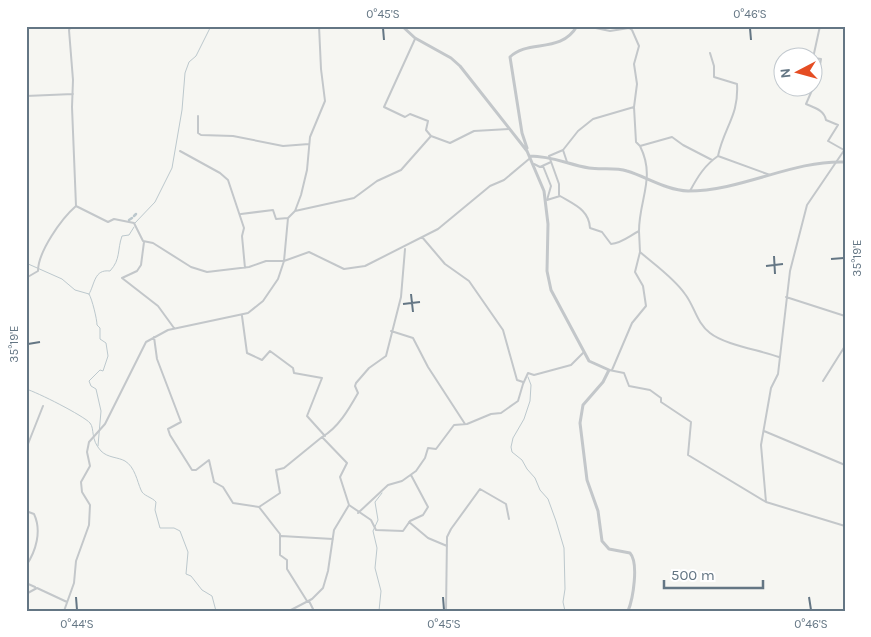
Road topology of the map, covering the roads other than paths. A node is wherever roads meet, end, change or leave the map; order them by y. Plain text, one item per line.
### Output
1 (70, 26) edge
2 (320, 26) edge
3 (402, 26) edge
4 (577, 26) edge
5 (586, 26) edge
6 (820, 26) edge
7 (841, 26) edge
8 (845, 27) edge
9 (415, 38) junction
10 (815, 48) edge
11 (710, 53) dead end
12 (73, 94) junction
13 (26, 96) edge
14 (808, 98) edge
15 (634, 107) junction
16 (198, 116) dead end
17 (510, 129) junction
18 (431, 136) junction
19 (309, 144) junction
20 (640, 146) junction
21 (563, 150) junction
22 (844, 150) edge
23 (528, 151) junction
24 (180, 152) dead end
25 (530, 156) junction
26 (549, 156) junction
27 (718, 156) junction
28 (712, 160) junction
29 (551, 162) junction
30 (567, 162) junction
31 (837, 162) junction
32 (845, 162) edge
33 (534, 164) junction
34 (543, 166) junction
35 (772, 176) junction
36 (648, 179) junction
37 (690, 190) junction
38 (558, 196) junction
39 (546, 201) junction
40 (76, 206) junction
41 (295, 211) junction
42 (240, 214) junction
43 (288, 218) junction
44 (638, 231) junction
45 (422, 237) junction
46 (144, 241) junction
47 (405, 247) junction
48 (640, 252) junction
49 (284, 261) junction
50 (244, 268) junction
51 (26, 278) edge
52 (786, 298) junction
53 (242, 316) junction
54 (845, 316) edge
55 (174, 328) junction
56 (391, 332) junction
57 (154, 337) junction
58 (845, 346) edge
59 (584, 352) junction
60 (779, 356) junction
61 (610, 370) junction
62 (822, 381) dead end
63 (523, 382) junction
64 (43, 406) dead end
65 (465, 424) junction
66 (763, 431) junction
67 (324, 437) junction
68 (26, 449) edge
69 (845, 465) edge
70 (411, 475) junction
71 (766, 502) junction
72 (349, 505) junction
73 (259, 507) junction
74 (26, 511) edge
75 (358, 512) junction
76 (509, 520) dead end
77 (409, 522) junction
78 (845, 526) edge
79 (281, 536) junction
80 (334, 538) junction
81 (447, 546) junction
82 (26, 566) edge
83 (26, 583) edge
84 (36, 588) junction
85 (26, 594) edge
86 (308, 601) junction
87 (67, 602) junction
88 (64, 611) edge
89 (290, 611) edge
90 (314, 611) edge
91 (446, 611) edge
92 (628, 611) edge

1 - 12 street
2 - 19 street
3 - 9 street
4 - 23 street
5 - 15 street
6 - 10 street
7 - 8 street
9 - 17 street
9 - 18 street
11 - 27 street
12 - 13 street
12 - 40 street
14 - 22 street
15 - 20 street
15 - 21 street
16 - 19 street
17 - 18 street
17 - 23 street
18 - 41 street
19 - 41 street
20 - 28 street
20 - 36 street
21 - 26 street
21 - 30 street
22 - 31 street
23 - 25 street
24 - 42 street
25 - 26 street
25 - 33 street
25 - 45 street
26 - 29 street
26 - 30 street
27 - 28 street
27 - 35 street
28 - 37 street
29 - 34 street
29 - 38 street
30 - 36 street
31 - 32 street
31 - 35 street
31 - 52 street
33 - 34 street
33 - 39 street
34 - 39 street
35 - 37 street
36 - 37 street
36 - 44 street
38 - 39 street
38 - 44 street
39 - 59 street
40 - 46 street
40 - 51 street
41 - 43 street
42 - 43 street
42 - 50 street
43 - 49 street
44 - 48 street
45 - 47 street
45 - 63 street
46 - 50 street
46 - 55 street
47 - 49 street
47 - 56 street
48 - 60 street
48 - 61 street
49 - 50 street
49 - 53 street
52 - 54 street
52 - 60 street
53 - 55 street
53 - 67 street
55 - 57 street
56 - 65 street
56 - 67 street
57 - 73 street
57 - 87 street
58 - 62 street
59 - 61 street
59 - 63 street
60 - 66 street
61 - 71 street
61 - 92 street
63 - 65 street
64 - 68 street
65 - 70 street
66 - 69 street
66 - 71 street
67 - 72 street
67 - 73 street
70 - 75 street
70 - 77 street
71 - 78 street
72 - 75 street
72 - 80 street
73 - 79 street
74 - 82 street
75 - 77 street
76 - 81 street
77 - 81 street
79 - 80 street
79 - 86 street
80 - 86 street
81 - 91 street
83 - 84 street
84 - 85 street
84 - 87 street
86 - 89 street
86 - 90 street
87 - 88 street

